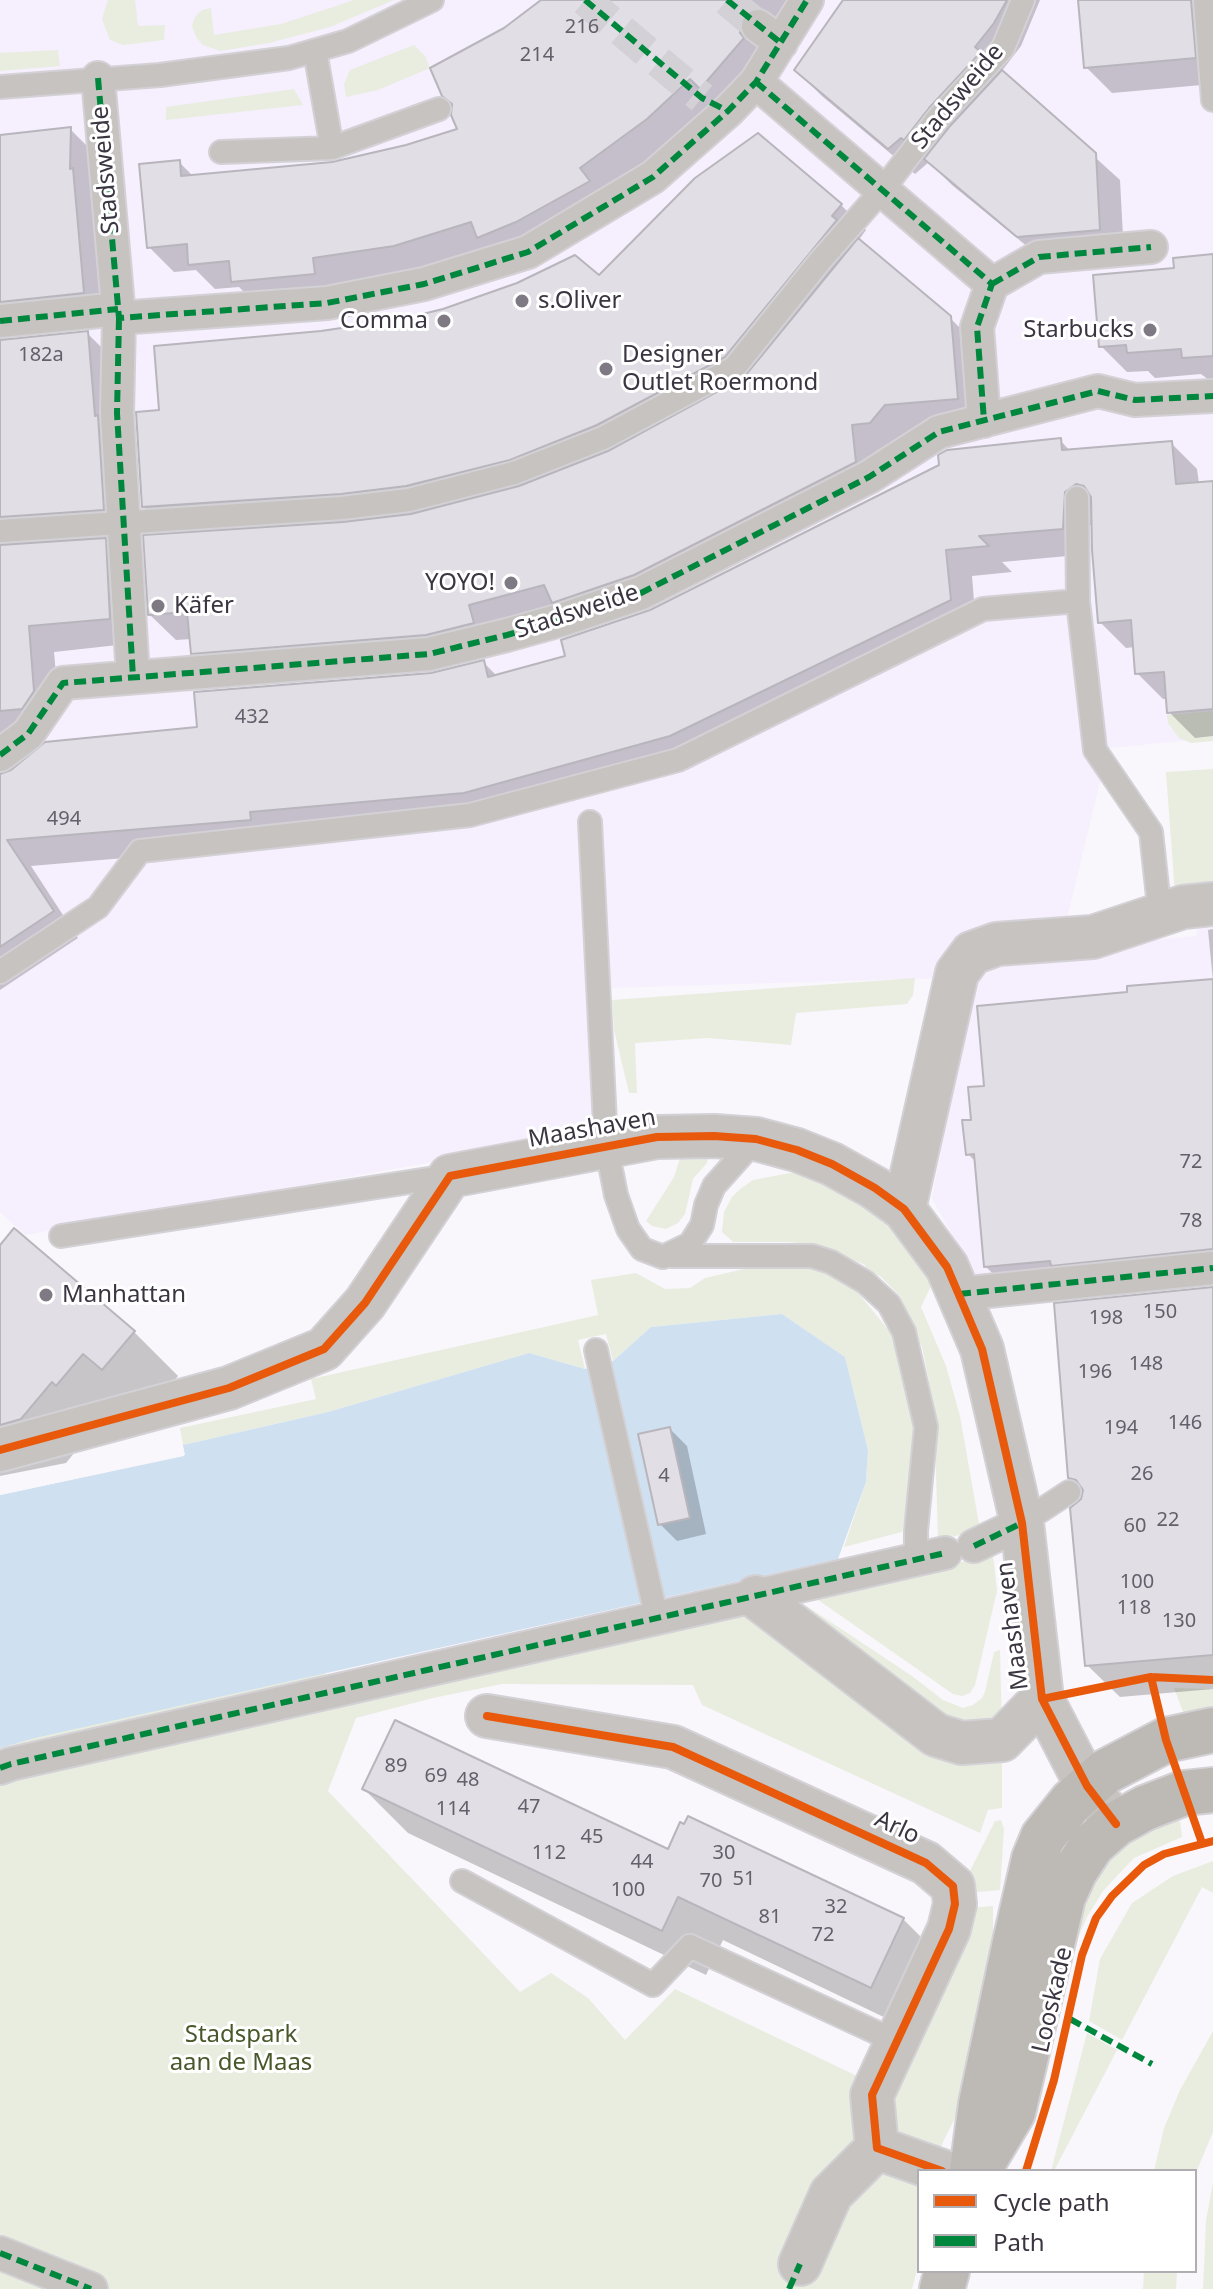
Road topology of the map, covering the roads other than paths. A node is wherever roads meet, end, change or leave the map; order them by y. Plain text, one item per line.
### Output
1 (432, 0) edge
2 (807, 0) edge
3 (1023, 0) edge
4 (1205, 0) edge
5 (315, 51) junction
6 (98, 78) junction
7 (756, 82) junction
8 (0, 87) edge
9 (1213, 100) edge
10 (439, 109) dead end
11 (332, 148) junction
12 (221, 152) dead end
13 (883, 189) junction
14 (1151, 247) dead end
15 (992, 284) junction
16 (118, 314) junction
17 (0, 321) edge
18 (1213, 396) edge
19 (984, 421) junction
20 (1077, 498) dead end
21 (124, 521) junction
22 (0, 531) edge
23 (1078, 601) junction
24 (133, 677) junction
25 (0, 755) edge
26 (590, 822) dead end
27 (1213, 904) edge
28 (1160, 915) junction
29 (0, 972) edge
30 (756, 1139) junction
31 (606, 1144) junction
32 (450, 1176) junction
33 (904, 1209) junction
34 (61, 1236) dead end
35 (663, 1257) junction
36 (1213, 1268) edge
37 (959, 1294) junction
38 (596, 1350) dead end
39 (0, 1450) edge
40 (1069, 1492) dead end
41 (1022, 1523) junction
42 (945, 1553) junction
43 (756, 1597) junction
44 (655, 1612) junction
45 (1042, 1699) junction
46 (487, 1716) dead end
47 (1213, 1730) edge
48 (0, 1768) edge
49 (1087, 1786) junction
50 (1213, 1790) edge
51 (1116, 1824) junction
52 (462, 1881) dead end
53 (897, 2042) junction
54 (877, 2148) junction
55 (936, 2169) edge
56 (975, 2169) edge
57 (976, 2169) edge
58 (0, 2253) edge
59 (795, 2276) edge
60 (91, 2289) edge

1 - 5 lane
2 - 7 street
3 - 13 lane, Stadsweide
4 - 9 lane
5 - 6 lane
5 - 11 lane
6 - 8 lane
6 - 16 street, Stadsweide
7 - 13 street
7 - 16 street
10 - 11 lane
11 - 12 lane
13 - 15 street
13 - 21 lane, Stadsweide
14 - 15 street
15 - 19 street
16 - 17 street
16 - 21 street, Stadsweide
18 - 19 street, Stadsweide
19 - 24 street, Stadsweide
20 - 23 lane
21 - 22 lane, Stadsweide
21 - 24 street, Stadsweide
23 - 28 lane
23 - 29 lane
24 - 25 street, Stadsweide
26 - 31 lane
27 - 28 street
28 - 33 street
30 - 31 street, Maashaven
30 - 33 street, Maashaven
30 - 35 lane
31 - 32 street, Maashaven
31 - 35 lane
32 - 34 lane
32 - 39 street
33 - 37 street, Maashaven
35 - 42 lane
36 - 37 street
37 - 41 street, Maashaven
38 - 44 lane
40 - 41 lane
41 - 42 street
41 - 45 street, Maashaven
42 - 43 street
43 - 44 street
43 - 45 street
44 - 48 street
45 - 49 street, Maashaven
46 - 53 street, Arlo
47 - 49 main road, Looskade
49 - 51 street
49 - 56 main road, Looskade
50 - 51 main road, Looskade
51 - 57 main road, Looskade
52 - 53 lane
53 - 54 street, Arlo
54 - 55 street
54 - 59 street
58 - 60 street

